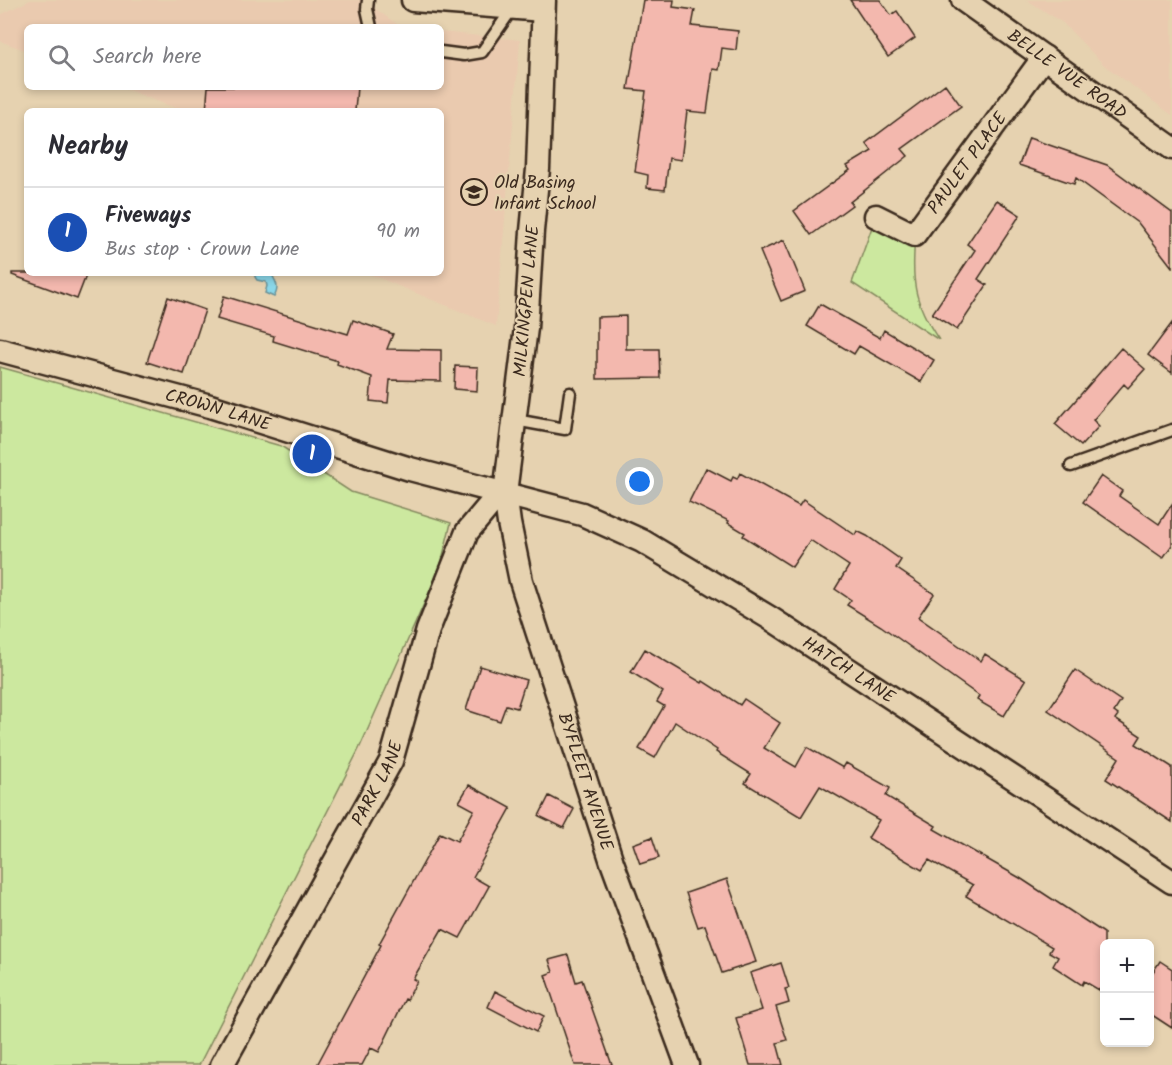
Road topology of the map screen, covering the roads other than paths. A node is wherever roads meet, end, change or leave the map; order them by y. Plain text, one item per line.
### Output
1 (368, 0) edge
2 (413, 0) edge
3 (963, 0) edge
4 (544, 5) edge
5 (512, 9) junction
6 (370, 24) edge
7 (444, 52) edge
8 (1044, 57) junction
9 (1172, 147) edge
10 (876, 216) dead end
11 (0, 350) edge
12 (570, 393) dead end
13 (515, 420) junction
14 (1172, 430) edge
15 (1071, 466) dead end
16 (505, 493) junction
17 (1172, 882) edge
18 (222, 1065) edge
19 (687, 1065) edge

1 - 6 lane
2 - 5 street
3 - 8 street, BELLE VUE ROAD
4 - 5 street
4 - 13 street, MILKINGPEN LANE
5 - 7 lane
8 - 9 street, BELLE VUE ROAD
8 - 10 street, PAULET PLACE
11 - 16 street, CROWN LANE
12 - 13 lane
13 - 16 street, MILKINGPEN LANE
14 - 15 lane
16 - 17 street, HATCH LANE
16 - 18 street, PARK LANE
16 - 19 street, BYFLEET AVENUE

